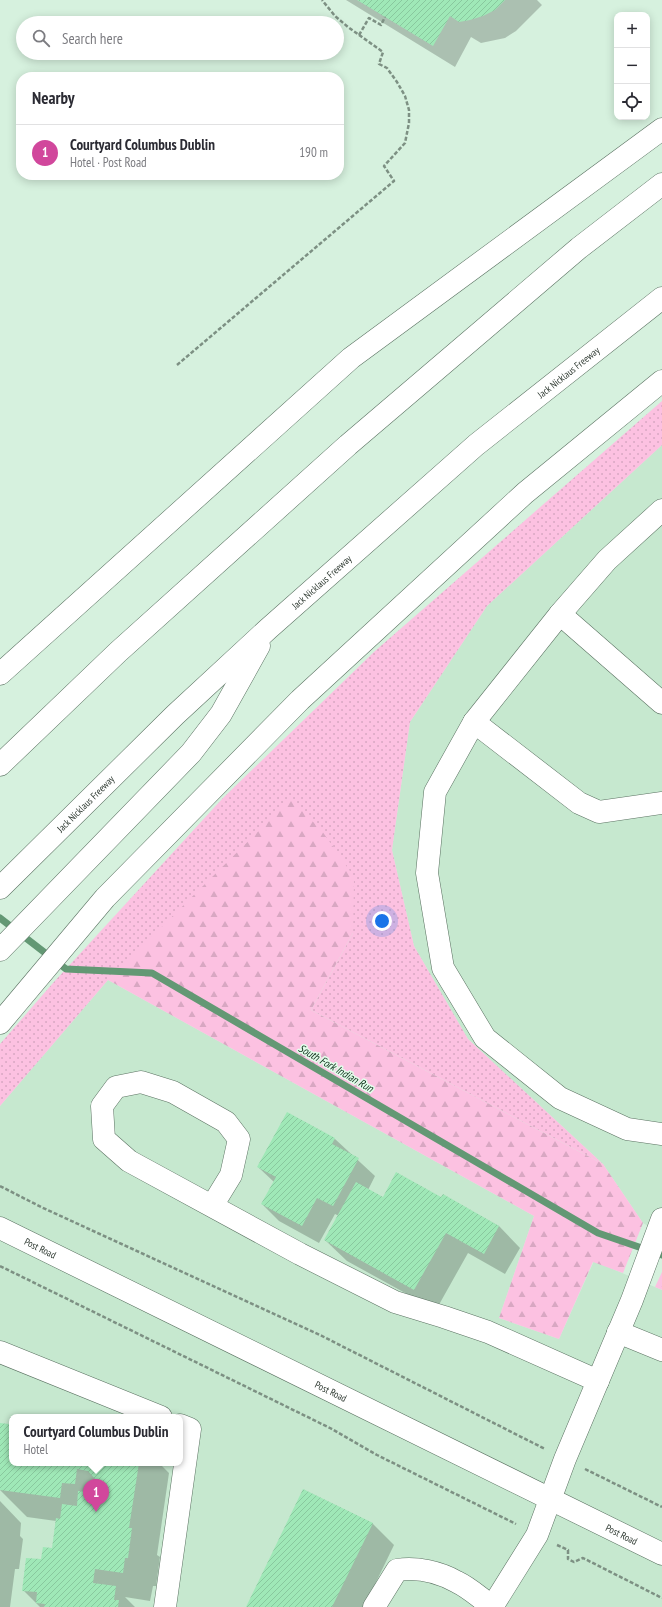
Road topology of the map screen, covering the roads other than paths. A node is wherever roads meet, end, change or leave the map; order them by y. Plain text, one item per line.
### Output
1 (662, 129) edge
2 (662, 184) edge
3 (662, 298) edge
4 (662, 381) edge
5 (662, 510) edge
6 (560, 614) junction
7 (268, 629) junction
8 (0, 674) edge
9 (662, 703) edge
10 (474, 722) junction
11 (0, 765) edge
12 (662, 803) edge
13 (0, 888) edge
14 (0, 950) edge
15 (0, 1023) edge
16 (662, 1137) edge
17 (212, 1206) junction
18 (662, 1219) edge
19 (0, 1228) edge
20 (618, 1332) junction
21 (662, 1350) edge
22 (0, 1352) edge
23 (598, 1381) junction
24 (154, 1414) edge
25 (183, 1426) edge
26 (551, 1500) junction
27 (662, 1554) edge
28 (165, 1607) edge
29 (374, 1607) edge
30 (492, 1607) edge

1 - 8 main road
2 - 11 main road
3 - 7 main road, Jack Nicklaus Freeway
4 - 15 main road
5 - 6 main road
6 - 9 main road
6 - 10 main road
7 - 13 main road, Jack Nicklaus Freeway
7 - 14 main road
10 - 12 main road
10 - 16 main road
17 - 17 main road
17 - 23 main road
18 - 20 main road
19 - 26 main road, Post Road
20 - 21 main road
20 - 23 main road
22 - 24 main road
23 - 26 main road
25 - 28 main road
26 - 27 main road, Post Road
26 - 30 main road
29 - 30 main road

